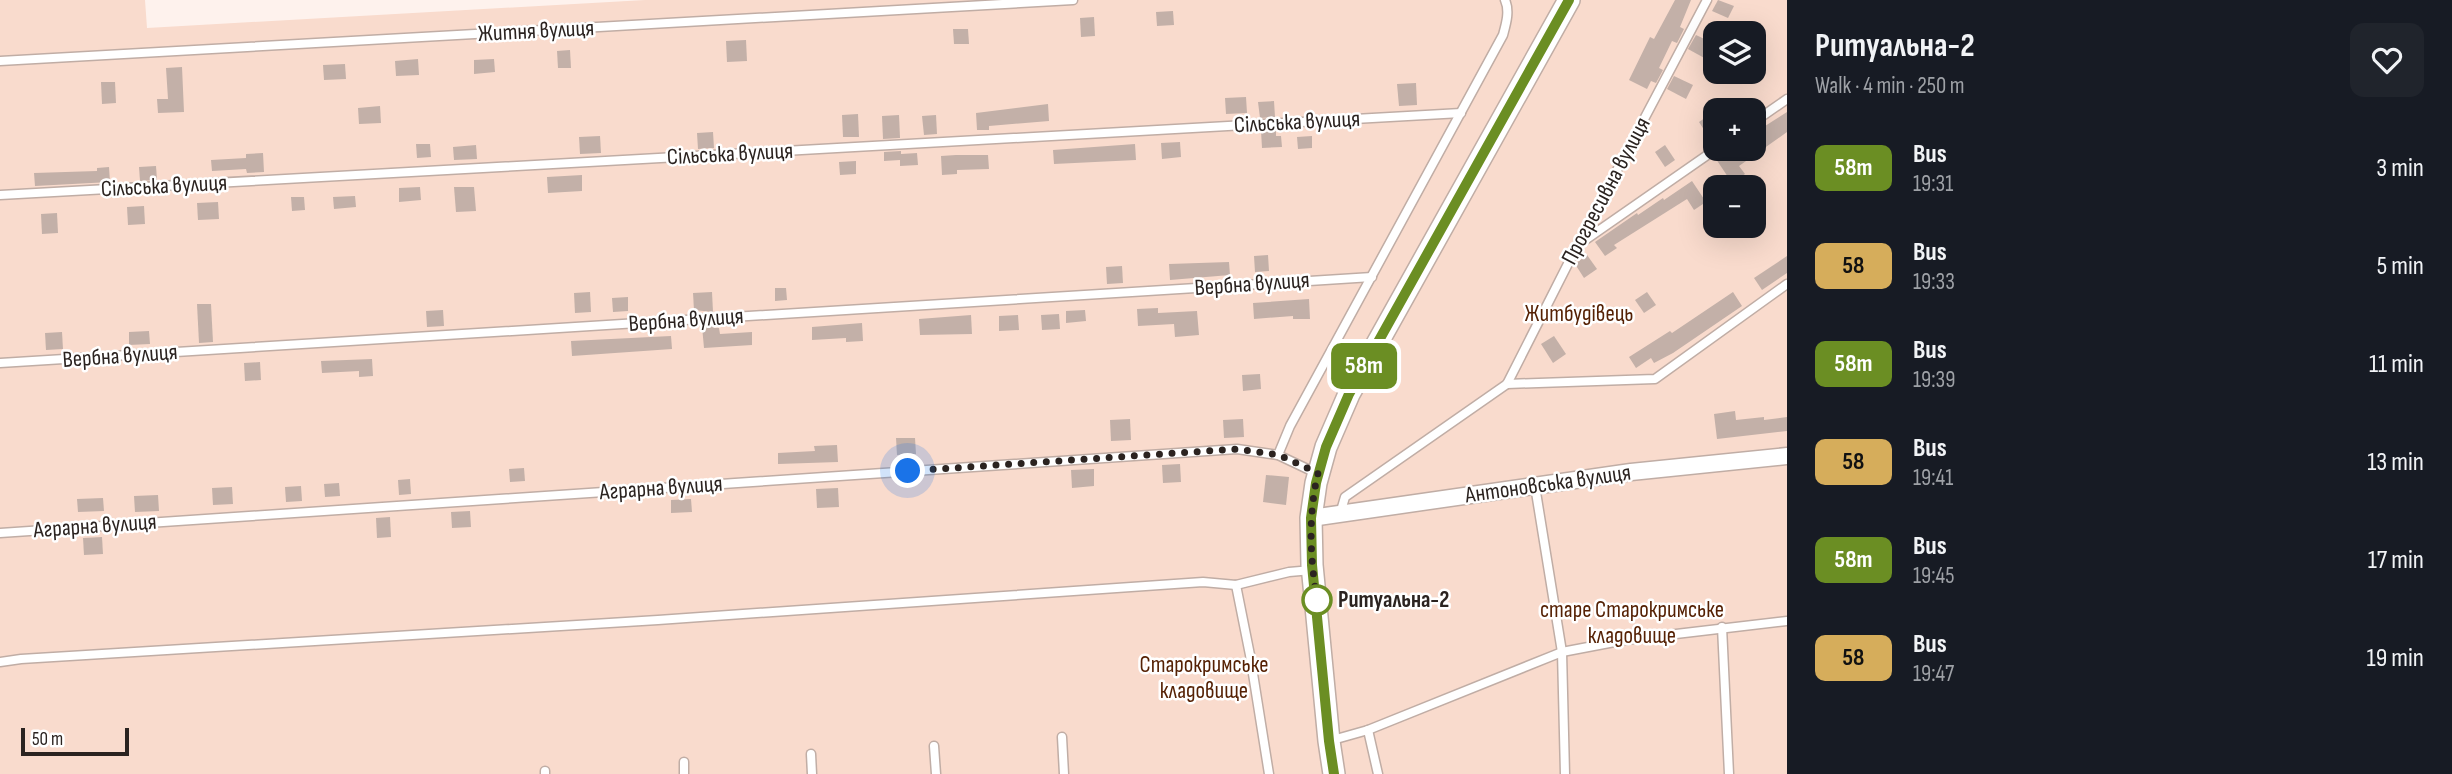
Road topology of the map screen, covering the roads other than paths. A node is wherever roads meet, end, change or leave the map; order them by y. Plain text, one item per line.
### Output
1 (1073, 0) edge
2 (1504, 0) edge
3 (1569, 0) edge
4 (1707, 0) edge
5 (0, 61) edge
6 (1787, 99) edge
7 (1461, 113) junction
8 (1766, 114) edge
9 (1703, 158) edge
10 (0, 195) edge
11 (1577, 246) junction
12 (1372, 277) junction
13 (1784, 288) edge
14 (0, 363) edge
15 (1507, 384) junction
16 (1279, 455) junction
17 (1787, 456) edge
18 (1318, 473) junction
19 (1535, 486) junction
20 (1340, 514) junction
21 (1311, 518) junction
22 (0, 533) edge
23 (1312, 570) junction
24 (1236, 585) junction
25 (1787, 621) edge
26 (1723, 627) junction
27 (1562, 652) junction
28 (0, 662) edge
29 (1368, 730) junction
30 (1062, 737) dead end
31 (1329, 741) junction
32 (934, 746) dead end
33 (811, 754) dead end
34 (684, 762) dead end
35 (684, 774) edge
36 (812, 774) edge
37 (936, 774) edge
38 (1064, 774) edge
39 (1269, 774) edge
40 (1334, 774) edge
41 (1378, 774) edge
42 (1565, 774) edge
43 (1729, 774) edge

1 - 5 lane, Житня вулиця
2 - 7 lane
3 - 18 street
4 - 11 lane, Прогресивна вулиця
6 - 8 lane
7 - 10 lane, Сільська вулиця
7 - 12 lane
9 - 11 lane
11 - 15 lane, Прогресивна вулиця
12 - 14 lane, Вербна вулиця
12 - 16 lane
13 - 15 lane
15 - 20 lane
16 - 18 lane, Аграрна вулиця
16 - 22 lane, Аграрна вулиця
17 - 19 street, Антоновська вулиця
18 - 21 street
19 - 20 street, Антоновська вулиця
19 - 27 lane
20 - 21 street, Антоновська вулиця
21 - 23 street
23 - 24 lane
23 - 31 street
24 - 28 lane
24 - 39 lane
25 - 26 lane
26 - 27 lane
26 - 43 lane
27 - 29 lane
27 - 42 lane
29 - 31 lane
29 - 41 lane
30 - 38 lane
31 - 40 street
32 - 37 lane
33 - 36 lane
34 - 35 lane

